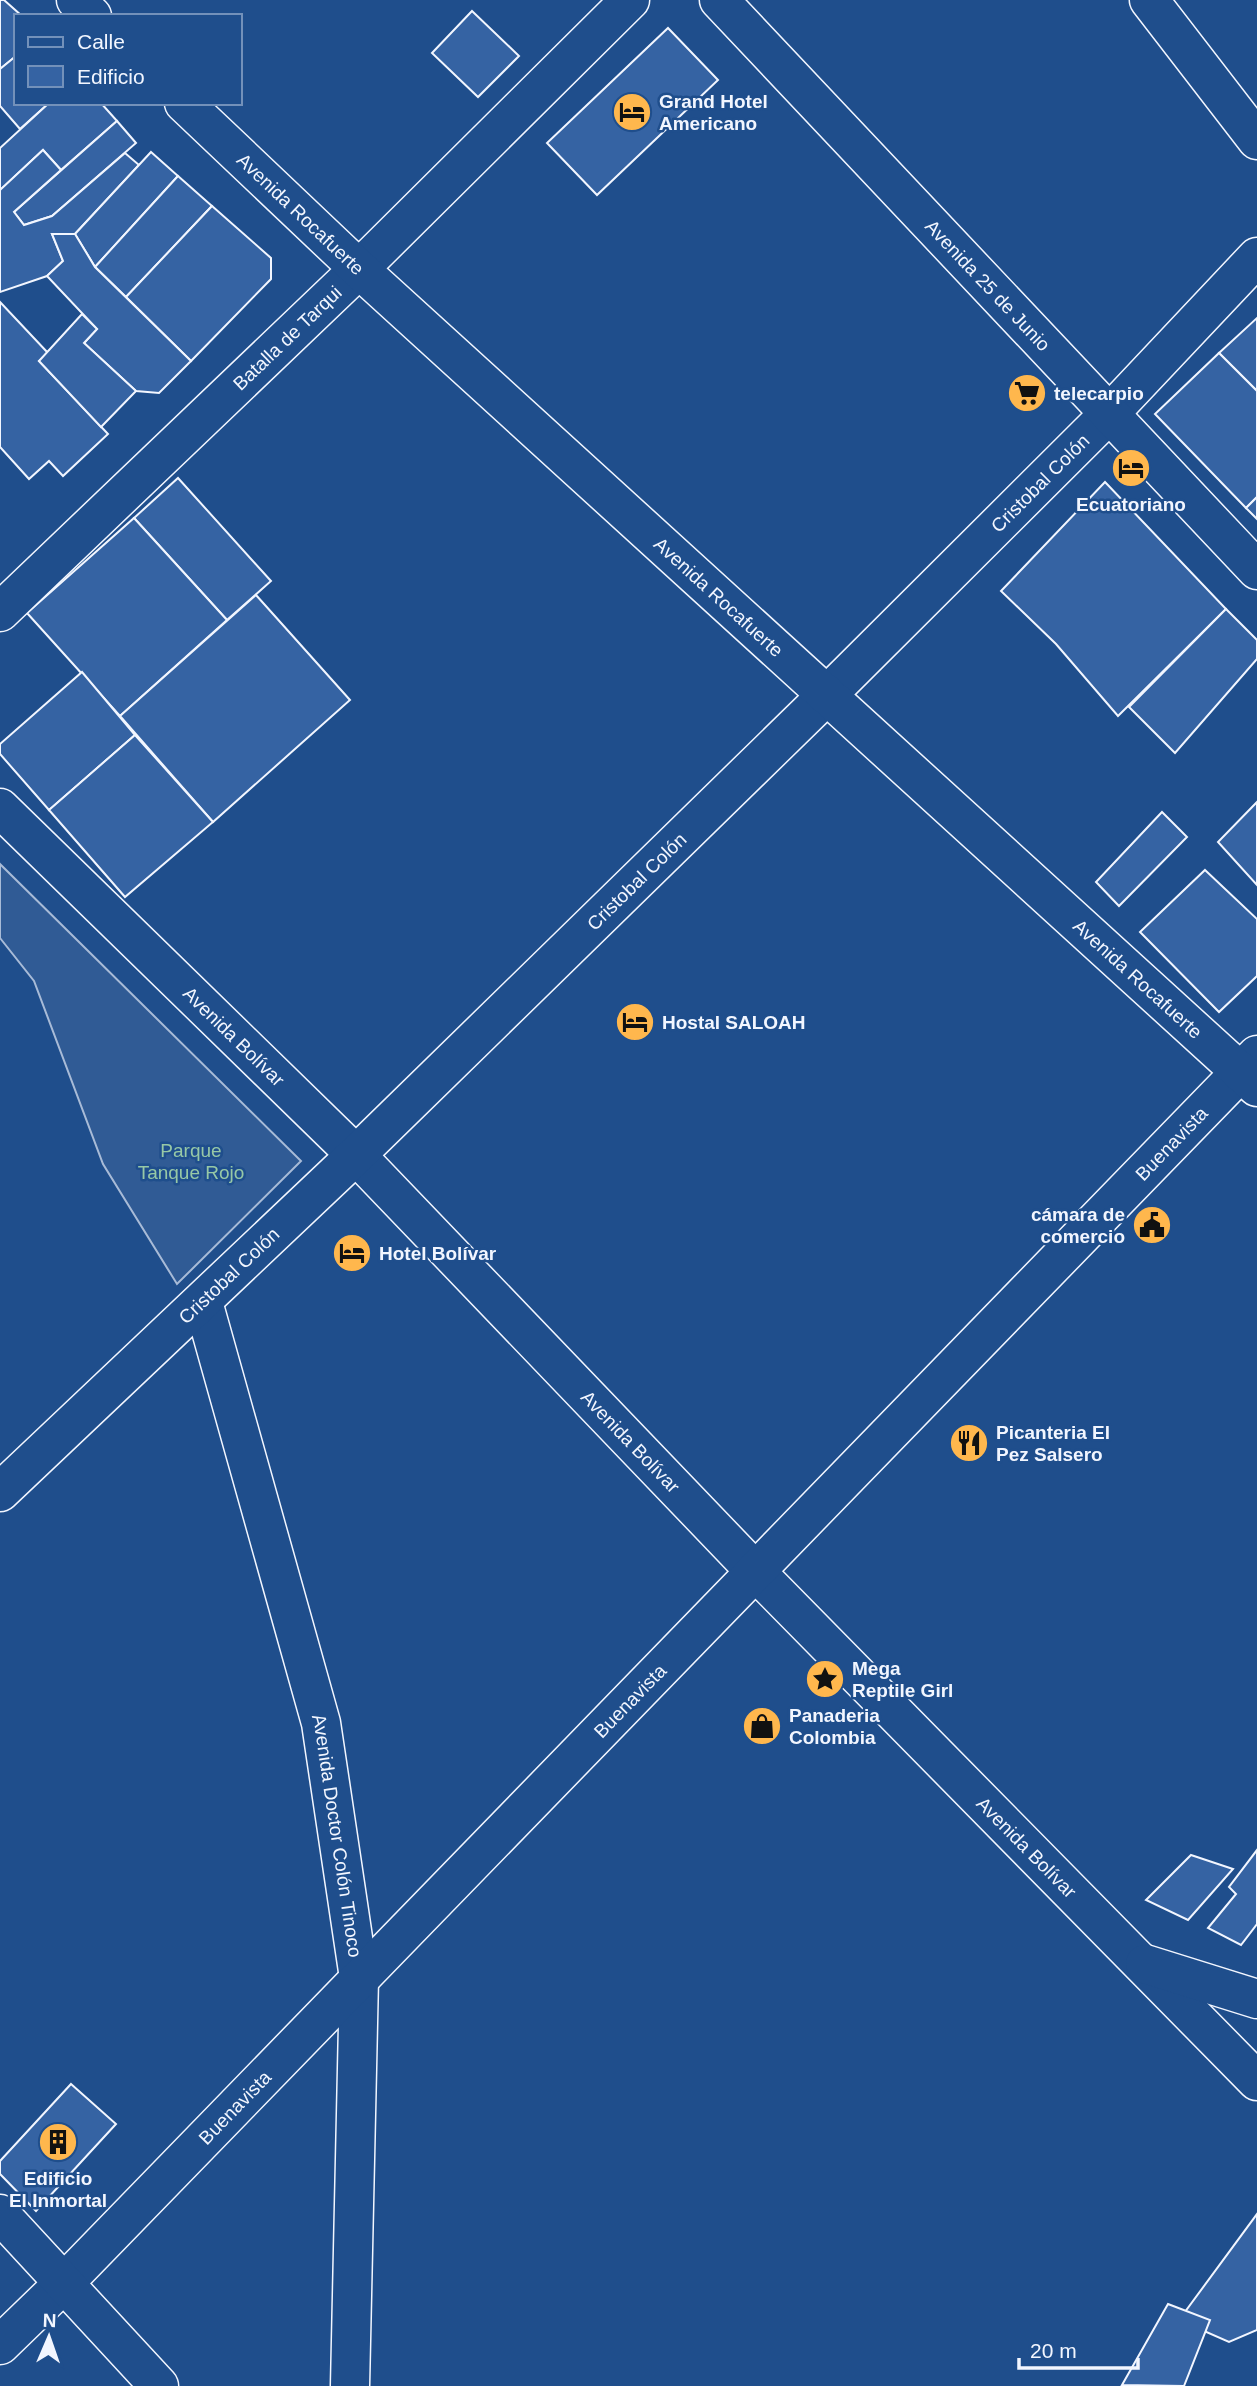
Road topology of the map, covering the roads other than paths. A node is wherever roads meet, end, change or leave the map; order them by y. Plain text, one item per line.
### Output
1 (75, 0) edge
2 (630, 0) edge
3 (719, 0) edge
4 (1149, 0) edge
5 (90, 14) edge
6 (186, 105) edge
7 (1257, 140) edge
8 (1257, 257) edge
9 (359, 269) junction
10 (1110, 413) junction
11 (1257, 570) edge
12 (0, 612) edge
13 (826, 696) junction
14 (0, 807) edge
15 (1251, 1071) edge
16 (356, 1155) junction
17 (203, 1302) junction
18 (0, 1492) edge
19 (755, 1571) junction
20 (1142, 1963) junction
21 (359, 1978) junction
22 (1257, 1999) edge
23 (1257, 2081) edge
24 (0, 2214) edge
25 (64, 2283) junction
26 (0, 2345) edge
27 (159, 2386) edge
28 (350, 2386) edge

1 - 5 street
2 - 9 street, Batalla de Tarqui
3 - 10 street, Avenida 25 de Junio
4 - 7 street
6 - 9 street, Avenida Rocafuerte
8 - 10 street, Cristobal Colón
9 - 12 street, Batalla de Tarqui
9 - 13 street, Avenida Rocafuerte
10 - 11 street, Avenida 25 de Junio
10 - 13 street, Cristobal Colón
13 - 15 street, Avenida Rocafuerte
13 - 16 street, Cristobal Colón
14 - 16 street, Avenida Bolívar
15 - 19 street, Buenavista
16 - 17 street, Cristobal Colón
16 - 19 street, Avenida Bolívar
17 - 18 street, Cristobal Colón
17 - 21 street, Avenida Doctor Colón Tinoco
19 - 20 street, Avenida Bolívar
19 - 21 street, Buenavista
20 - 22 street
20 - 23 street, Avenida Bolívar
21 - 25 street, Buenavista
21 - 28 street, Avenida Doctor Colón Tinoco
24 - 25 street
25 - 26 street, Buenavista
25 - 27 street

